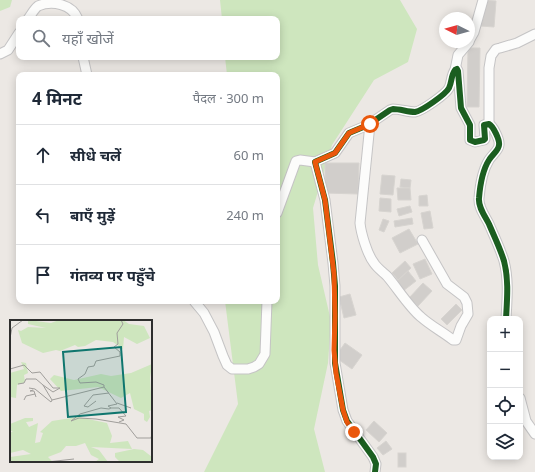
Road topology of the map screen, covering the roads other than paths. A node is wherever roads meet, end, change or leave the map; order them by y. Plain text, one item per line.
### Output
1 (483, 0) edge
2 (30, 16) edge
3 (76, 16) edge
4 (475, 28) edge
5 (535, 34) edge
6 (16, 38) edge
7 (464, 48) edge
8 (0, 54) edge
9 (84, 60) edge
10 (455, 70) junction
11 (86, 72) edge
12 (370, 124) junction
13 (489, 124) junction
14 (315, 162) junction
15 (280, 205) edge
16 (422, 240) dead end
17 (196, 304) edge
18 (267, 304) edge
19 (506, 316) edge
20 (523, 410) edge
21 (535, 434) edge
22 (375, 472) edge

1 - 4 street
2 - 3 street
5 - 13 street
6 - 8 street
7 - 10 street
9 - 11 street
10 - 12 street
10 - 13 street
12 - 14 street
12 - 16 street
13 - 19 street
14 - 15 street
14 - 22 street
17 - 18 street
20 - 21 street

